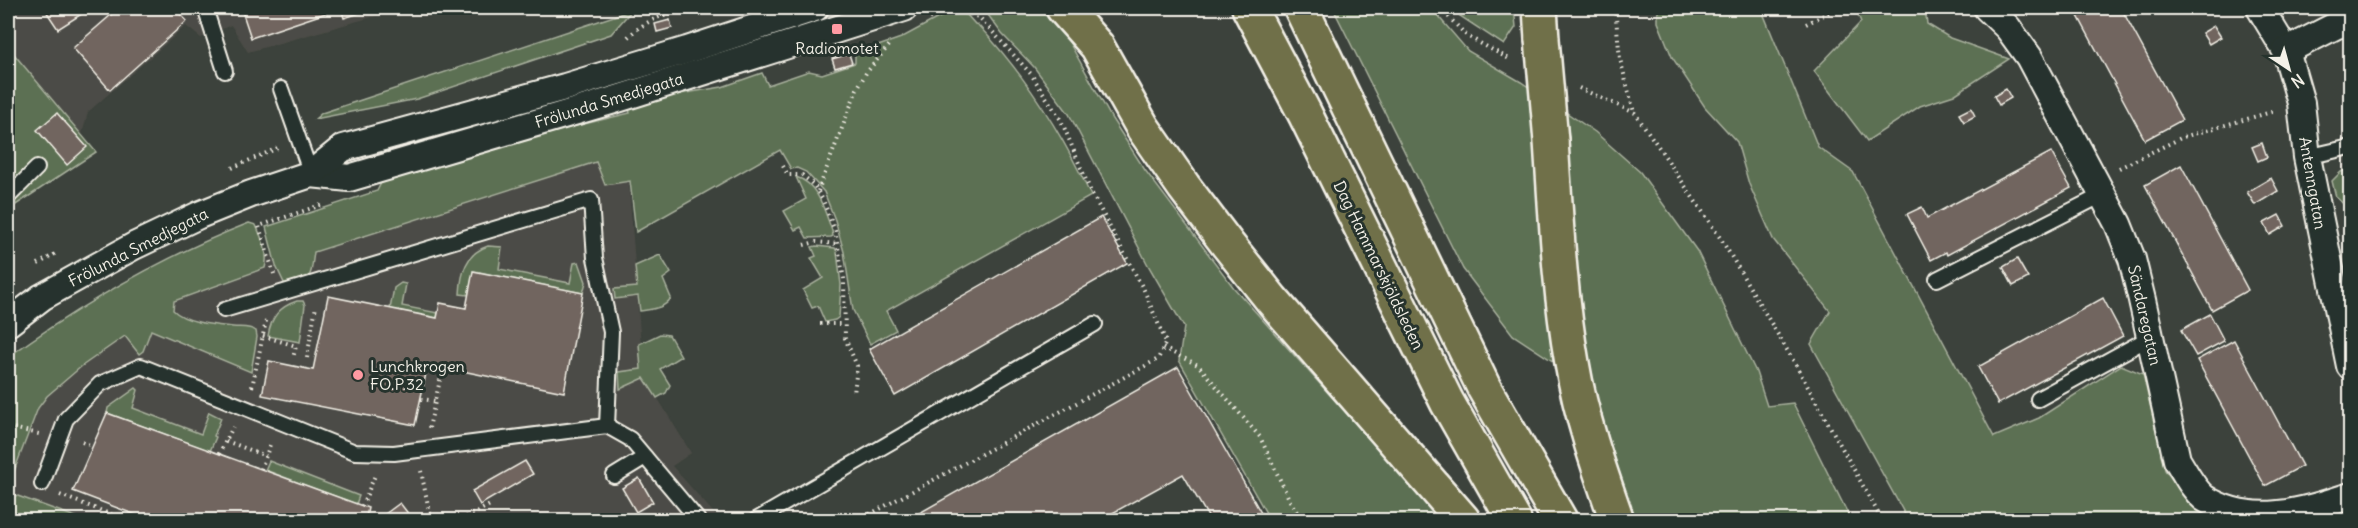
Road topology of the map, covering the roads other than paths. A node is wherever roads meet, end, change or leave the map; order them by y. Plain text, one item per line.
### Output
1 (205, 8) edge
2 (816, 8) edge
3 (904, 8) edge
4 (1063, 8) edge
5 (1087, 8) edge
6 (1249, 8) edge
7 (1300, 8) edge
8 (1987, 8) edge
9 (2260, 8) edge
10 (2350, 22) edge
11 (1541, 23) edge
12 (1096, 46) junction
13 (2286, 51) junction
14 (225, 71) dead end
15 (281, 89) dead end
16 (2350, 147) edge
17 (2307, 158) junction
18 (37, 168) dead end
19 (311, 174) junction
20 (2098, 187) junction
21 (8, 197) edge
22 (1937, 279) dead end
23 (224, 310) dead end
24 (10, 315) edge
25 (1095, 324) dead end
26 (2151, 337) junction
27 (2350, 366) edge
28 (2038, 399) dead end
29 (607, 426) junction
30 (645, 457) junction
31 (614, 476) dead end
32 (42, 484) road end
33 (2350, 496) edge
34 (698, 520) edge
35 (756, 520) edge
36 (1463, 520) edge
37 (1514, 520) edge
38 (1560, 520) edge
39 (1617, 520) edge

1 - 14 lane
2 - 19 street, Frölunda Smedjegata
3 - 19 street, Frölunda Smedjegata
4 - 12 main road
5 - 12 main road
6 - 37 main road, Dag Hammarskjöldsleden
7 - 38 main road
8 - 20 street, Sändaregatan
9 - 13 street, Antenngatan
10 - 13 street
11 - 39 main road, bridge
12 - 36 main road
13 - 17 street, Antenngatan
15 - 19 lane
16 - 17 lane
17 - 27 street, Antenngatan
18 - 21 lane
19 - 24 street, Frölunda Smedjegata
20 - 22 lane
20 - 26 street, Sändaregatan
23 - 29 lane
25 - 35 lane
26 - 28 lane
26 - 33 street, Sändaregatan
29 - 30 lane
29 - 32 lane
30 - 31 lane
30 - 34 lane

